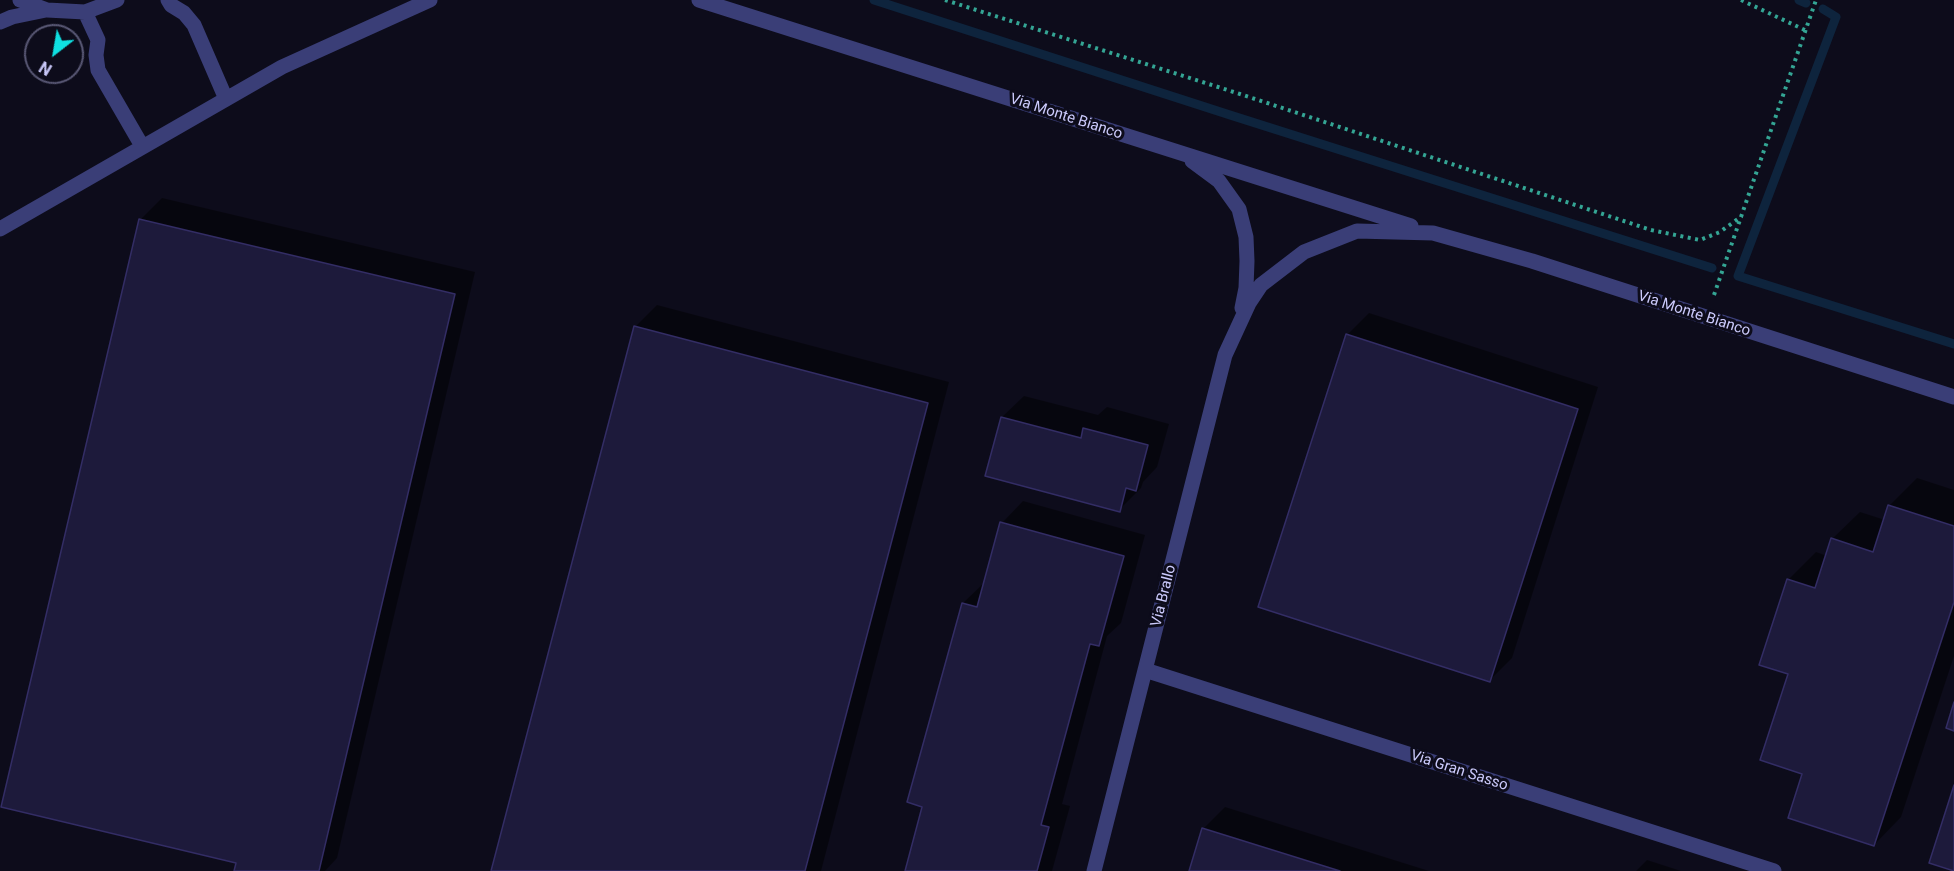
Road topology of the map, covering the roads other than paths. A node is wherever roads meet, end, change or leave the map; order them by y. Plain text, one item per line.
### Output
1 (20, 0) edge
2 (117, 0) edge
3 (168, 0) edge
4 (430, 0) edge
5 (699, 0) edge
6 (47, 10) junction
7 (85, 12) junction
8 (0, 22) edge
9 (226, 99) junction
10 (142, 146) junction
11 (1180, 153) junction
12 (0, 229) edge
13 (1433, 233) junction
14 (1262, 285) joint
15 (1239, 323) junction
16 (1954, 397) edge
17 (1145, 670) junction
18 (1094, 871) edge
19 (1774, 871) edge

1 - 6 street
2 - 7 street
3 - 9 street
4 - 9 street
5 - 11 street, Via Monte Bianco
6 - 7 street
6 - 8 street
7 - 10 street
9 - 10 street
10 - 12 street
11 - 13 street, Via Monte Bianco
11 - 15 street, Via Brallo
13 - 14 street, Via Monte Bianco
13 - 16 street, Via Monte Bianco
14 - 15 street, Via Brallo
15 - 17 street, Via Brallo
17 - 18 street, Via Brallo
17 - 19 street, Via Gran Sasso

